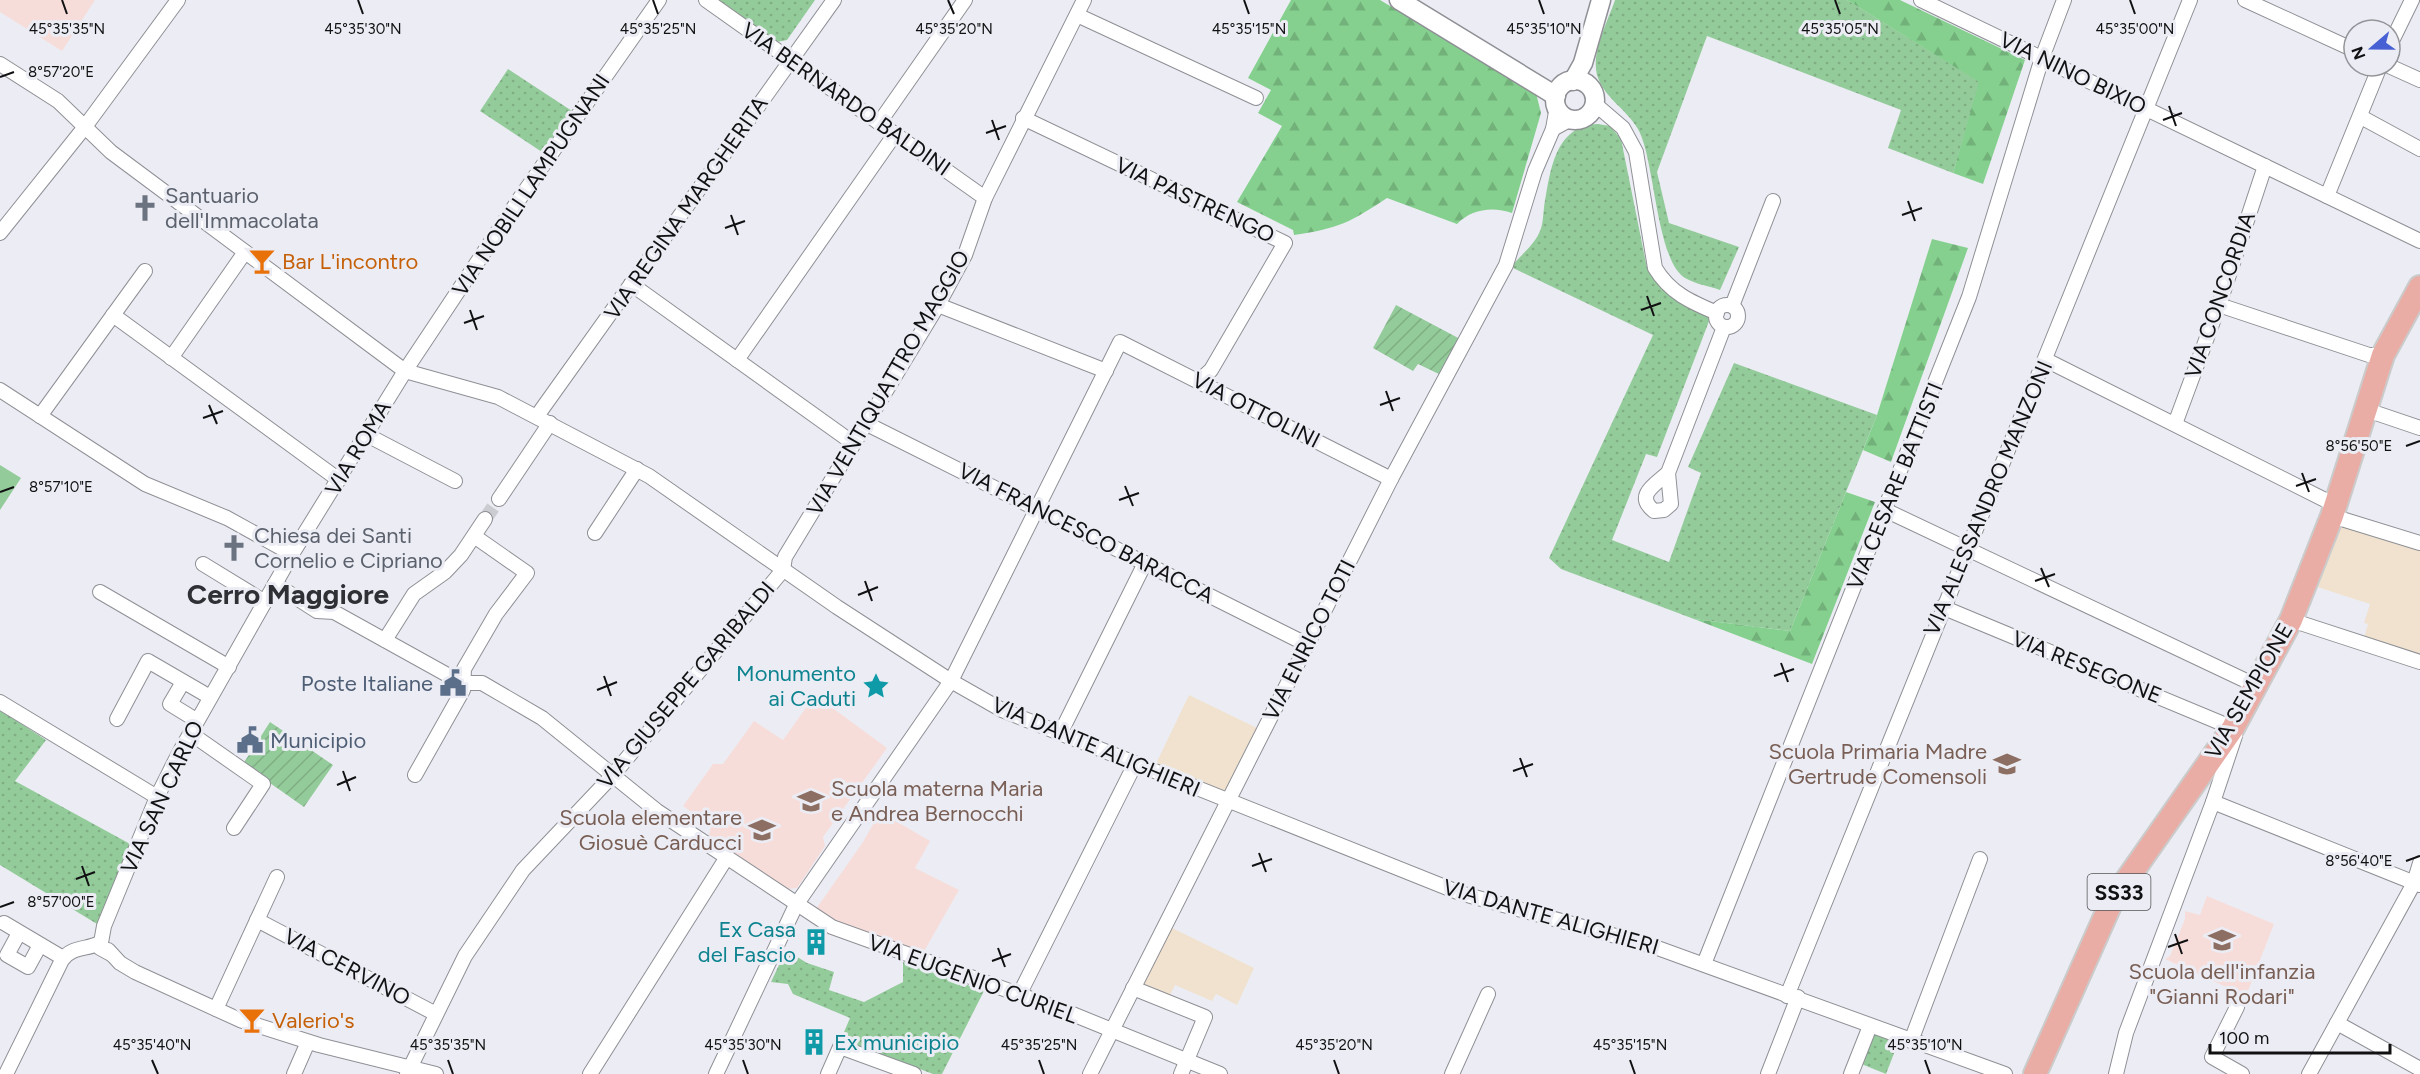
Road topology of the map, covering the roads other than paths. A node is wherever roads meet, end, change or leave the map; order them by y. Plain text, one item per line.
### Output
1 (178, 0) edge
2 (659, 0) edge
3 (706, 0) edge
4 (834, 0) edge
5 (964, 0) edge
6 (1084, 0) edge
7 (1399, 0) edge
8 (1601, 0) edge
9 (1921, 0) edge
10 (2064, 0) edge
11 (2190, 0) edge
12 (2245, 0) edge
13 (2412, 0) edge
14 (1077, 15) junction
15 (2402, 20) edge
16 (2342, 44) edge
17 (2043, 58) junction
18 (791, 60) junction
19 (0, 64) edge
20 (2402, 72) edge
21 (2376, 78) edge
22 (2420, 80) edge
23 (1562, 90) junction
24 (1256, 98) dead end
25 (2145, 108) junction
26 (1593, 109) junction
27 (2361, 117) junction
28 (1023, 118) junction
29 (1571, 119) junction
30 (879, 123) junction
31 (84, 128) junction
32 (1553, 129) junction
33 (895, 134) junction
34 (2420, 149) edge
35 (2265, 166) junction
36 (2327, 196) junction
37 (985, 198) junction
38 (1773, 201) dead end
39 (0, 233) edge
40 (2420, 241) edge
41 (244, 252) junction
42 (145, 271) dead end
43 (631, 285) junction
44 (2420, 287) edge
45 (939, 305) junction
46 (2219, 305) junction
47 (1732, 306) junction
48 (1717, 313) junction
49 (113, 315) junction
50 (1724, 327) junction
51 (2383, 355) junction
52 (171, 358) junction
53 (737, 360) junction
54 (2046, 360) junction
55 (405, 371) junction
56 (1106, 371) junction
57 (1199, 381) junction
58 (0, 390) edge
59 (2364, 409) junction
60 (40, 416) junction
61 (537, 416) junction
62 (550, 423) junction
63 (865, 423) junction
64 (2175, 424) junction
65 (2420, 428) edge
66 (367, 435) junction
67 (853, 443) junction
68 (637, 469) junction
69 (1668, 473) dead end
70 (1391, 479) junction
71 (339, 480) junction
72 (454, 481) dead end
73 (499, 499) tunnel mouth
74 (1037, 508) junction
75 (1886, 510) junction
76 (2334, 511) junction
77 (485, 519) tunnel mouth
78 (595, 533) dead end
79 (474, 536) junction
80 (2420, 543) edge
81 (1966, 549) junction
82 (292, 554) junction
83 (1145, 563) junction
84 (203, 564) dead end
85 (783, 570) junction
86 (275, 584) junction
87 (100, 592) dead end
88 (265, 602) junction
89 (1942, 607) junction
90 (2291, 620) junction
91 (385, 640) junction
92 (1308, 645) junction
93 (2420, 662) edge
94 (229, 667) junction
95 (951, 681) junction
96 (183, 682) junction
97 (462, 683) junction
98 (2257, 686) junction
99 (210, 697) junction
100 (0, 702) edge
101 (117, 719) dead end
102 (2238, 719) junction
103 (193, 727) junction
104 (1060, 734) junction
105 (1135, 764) junction
106 (415, 775) dead end
107 (613, 776) junction
108 (157, 797) junction
109 (1226, 801) junction
110 (2213, 802) junction
111 (234, 828) dead end
112 (727, 857) junction
113 (1980, 859) dead end
114 (2420, 863) edge
115 (278, 876) dead end
116 (2417, 884) edge
117 (796, 905) junction
118 (257, 920) junction
119 (4, 923) dead end
120 (20, 933) junction
121 (40, 945) junction
122 (103, 945) junction
123 (63, 958) junction
124 (1706, 965) junction
125 (1132, 988) junction
126 (1488, 994) dead end
127 (1019, 995) junction
128 (1792, 996) junction
129 (2238, 1007) dead end
130 (216, 1009) junction
131 (436, 1014) junction
132 (2337, 1023) junction
133 (1870, 1026) junction
134 (1111, 1030) junction
135 (1911, 1041) junction
136 (308, 1042) junction
137 (1183, 1068) edge
138 (2420, 1068) edge
139 (408, 1071) edge
140 (6, 1074) edge
141 (294, 1074) edge
142 (436, 1074) edge
143 (590, 1074) edge
144 (716, 1074) edge
145 (828, 1074) edge
146 (914, 1074) edge
147 (1090, 1074) edge
148 (1220, 1074) edge
149 (1452, 1074) edge
150 (1768, 1074) edge
151 (1851, 1074) edge
152 (2005, 1074) edge
153 (2035, 1074) edge
154 (2116, 1074) edge
155 (2242, 1074) edge
156 (2309, 1074) edge

1 - 31 street
2 - 55 street, VIA NOBILI LAMPUGNANI
3 - 18 street, VIA BERNARDO BALDINI
4 - 18 street, VIA REGINA MARGHERITA
5 - 30 street
6 - 14 street, VIA VENTIQUATTRO MAGGIO
7 - 23 street
8 - 23 street
9 - 17 street, VIA NINO BIXIO
10 - 17 street, VIA CESARE BATTISTI
11 - 25 street, VIA ALESSANDRO MANZONI
12 - 16 street
13 - 15 street
14 - 24 street
14 - 28 street, VIA VENTIQUATTRO MAGGIO
17 - 25 street, VIA NINO BIXIO
17 - 75 street, VIA CESARE BATTISTI
18 - 30 street, VIA BERNARDO BALDINI
18 - 43 street, VIA REGINA MARGHERITA
19 - 31 street
20 - 22 street
21 - 27 street
23 - 26 street
23 - 29 street
23 - 32 street, VIA ENRICO TOTI
25 - 35 street, VIA NINO BIXIO
25 - 54 street, VIA ALESSANDRO MANZONI
26 - 29 street
26 - 48 street
27 - 34 street
27 - 36 street
28 - 37 street, VIA VENTIQUATTRO MAGGIO
28 - 57 street, VIA PASTRENGO
29 - 32 street
30 - 33 street, VIA BERNARDO BALDINI
31 - 39 street
31 - 41 street
32 - 70 street, VIA ENRICO TOTI
33 - 37 street, VIA BERNARDO BALDINI
33 - 53 street
35 - 36 street, VIA NINO BIXIO
35 - 46 street, VIA CONCORDIA
36 - 40 street, VIA NINO BIXIO
37 - 45 street, VIA VENTIQUATTRO MAGGIO
38 - 47 street
41 - 52 street
41 - 55 street
42 - 49 street
43 - 53 street
43 - 61 street, VIA REGINA MARGHERITA
44 - 51 main road, VIA SEMPIONE / SS33
45 - 56 street
45 - 63 street, VIA VENTIQUATTRO MAGGIO
46 - 51 street
46 - 64 street, VIA CONCORDIA
47 - 48 street
47 - 50 street
48 - 50 street
49 - 52 street
49 - 60 street
50 - 69 street
51 - 59 main road, VIA SEMPIONE / SS33
52 - 71 street
53 - 67 street
54 - 64 street
54 - 81 street, VIA ALESSANDRO MANZONI
55 - 61 street, VIA DANTE ALIGHIERI
55 - 66 street, VIA ROMA
56 - 57 street, VIA OTTOLINI
56 - 74 street
57 - 70 street, VIA OTTOLINI
58 - 60 street
59 - 65 street
59 - 76 main road, VIA SEMPIONE / SS33
60 - 82 street
61 - 62 street, VIA DANTE ALIGHIERI
62 - 68 street, VIA DANTE ALIGHIERI
62 - 73 street
63 - 67 street, VIA VENTIQUATTRO MAGGIO
63 - 74 street, VIA FRANCESCO BARACCA
64 - 76 street
66 - 71 street, VIA ROMA
66 - 72 street
67 - 85 street, VIA VENTIQUATTRO MAGGIO
68 - 78 street
68 - 85 street, VIA DANTE ALIGHIERI
70 - 92 street, VIA ENRICO TOTI
71 - 82 street, VIA ROMA
74 - 83 street, VIA FRANCESCO BARACCA
74 - 95 street
75 - 81 street
75 - 124 street, VIA CESARE BATTISTI
76 - 80 street
76 - 90 main road, VIA SEMPIONE / SS33
77 - 79 street
79 - 91 street
79 - 97 street
81 - 89 street, VIA ALESSANDRO MANZONI
81 - 98 street
82 - 86 street, VIA SAN CARLO
83 - 92 street, VIA FRANCESCO BARACCA
83 - 104 street
84 - 88 street
85 - 95 street, VIA DANTE ALIGHIERI
85 - 107 street, VIA GIUSEPPE GARIBALDI
86 - 88 street, VIA SAN CARLO
86 - 91 street, VIA EUGENIO CURIEL
87 - 94 street
88 - 94 street, VIA SAN CARLO
89 - 102 street, VIA RESEGONE
89 - 128 street, VIA ALESSANDRO MANZONI
90 - 93 street
90 - 98 main road, VIA SEMPIONE / SS33
91 - 97 street, VIA EUGENIO CURIEL
92 - 109 street, VIA ENRICO TOTI
94 - 99 street, VIA SAN CARLO
95 - 104 street, VIA DANTE ALIGHIERI
95 - 117 street
96 - 99 street
96 - 101 street
96 - 103 street
97 - 106 street
97 - 107 street, VIA EUGENIO CURIEL
98 - 102 main road, VIA SEMPIONE / SS33
99 - 103 street, VIA SAN CARLO
100 - 108 street
102 - 110 street
102 - 153 main road, VIA SEMPIONE / SS33
103 - 108 street, VIA SAN CARLO
103 - 111 street
104 - 105 street, VIA DANTE ALIGHIERI
105 - 109 street, VIA DANTE ALIGHIERI
105 - 127 street
107 - 112 street, VIA EUGENIO CURIEL
107 - 131 street, VIA GIUSEPPE GARIBALDI
108 - 122 street, VIA SAN CARLO
109 - 124 street, VIA DANTE ALIGHIERI
109 - 125 street
110 - 116 street
110 - 154 street
112 - 117 street, VIA EUGENIO CURIEL
112 - 143 street
113 - 135 street
114 - 116 street
115 - 118 street
116 - 132 street
117 - 127 street, VIA EUGENIO CURIEL
117 - 144 street
118 - 130 street
118 - 131 street, VIA CERVINO
119 - 120 street
120 - 121 street
120 - 121 street
121 - 123 street
122 - 123 street
122 - 130 street
123 - 140 street
124 - 128 street, VIA DANTE ALIGHIERI
125 - 134 street
125 - 137 street
126 - 149 street
127 - 134 street, VIA EUGENIO CURIEL
128 - 133 street, VIA DANTE ALIGHIERI
128 - 150 street, VIA ALESSANDRO MANZONI
129 - 155 street
130 - 136 street
131 - 139 street, VIA GIUSEPPE GARIBALDI
132 - 138 street
132 - 156 street
133 - 135 street, VIA DANTE ALIGHIERI
133 - 151 street
134 - 137 street, VIA EUGENIO CURIEL
134 - 147 street
135 - 152 street, VIA DANTE ALIGHIERI
136 - 139 street
136 - 141 street
137 - 148 street, VIA EUGENIO CURIEL
139 - 142 street
145 - 146 street

